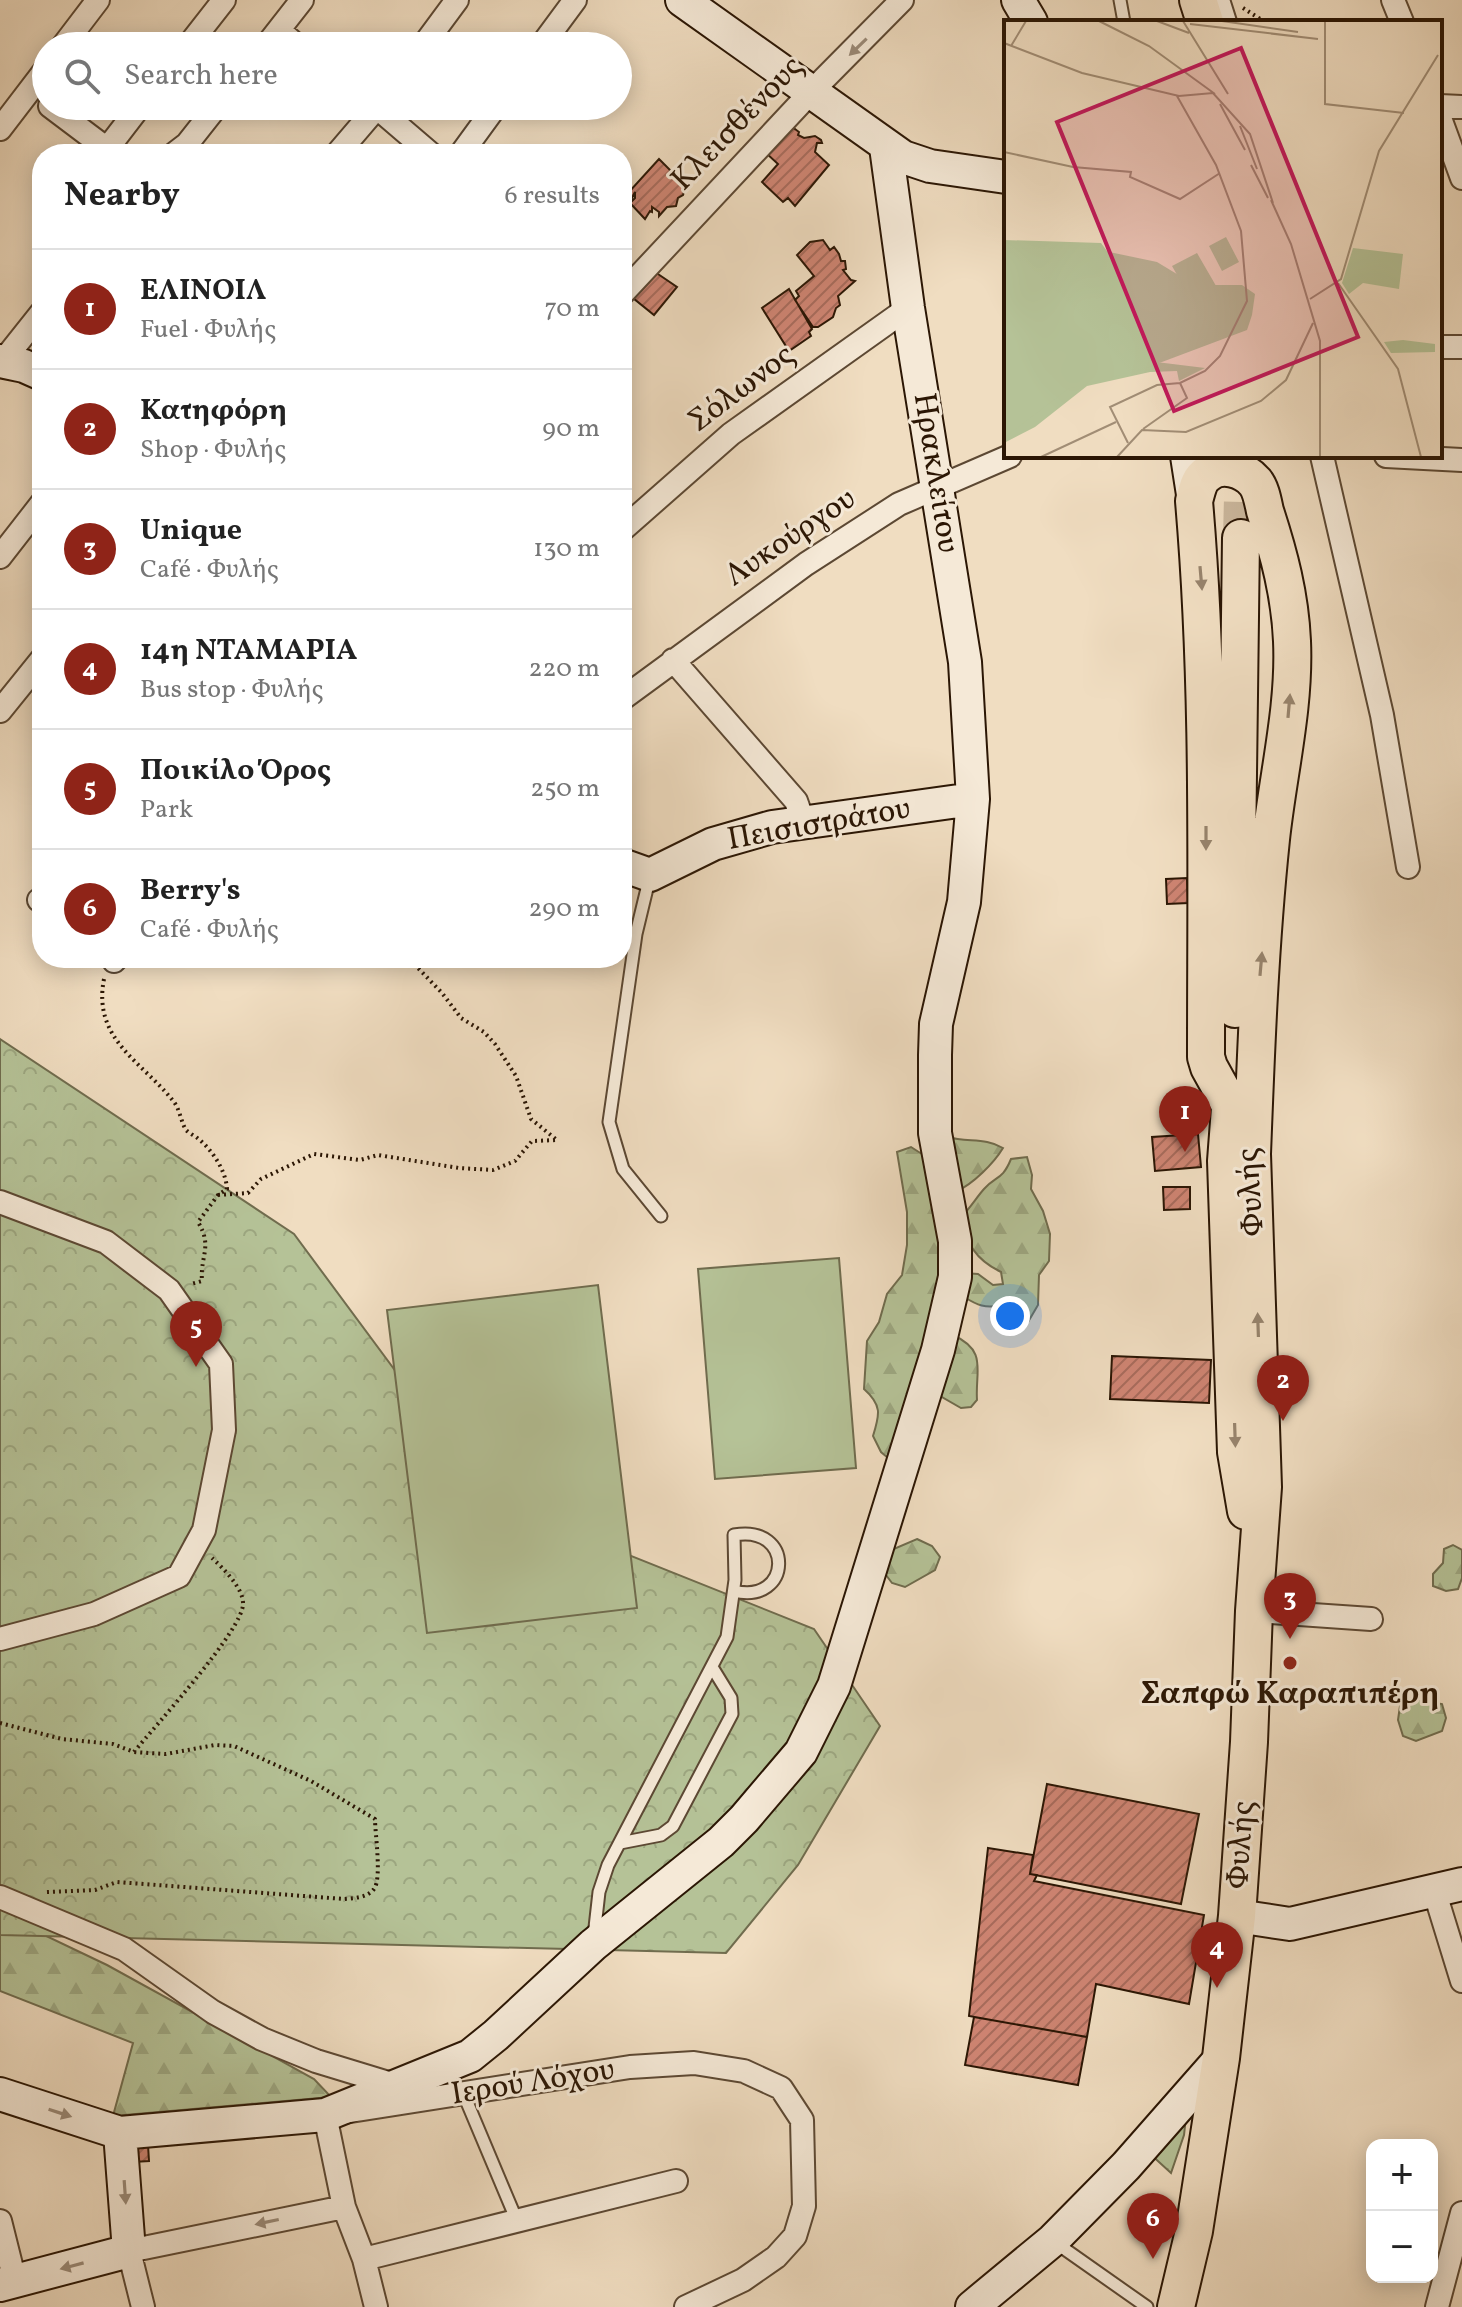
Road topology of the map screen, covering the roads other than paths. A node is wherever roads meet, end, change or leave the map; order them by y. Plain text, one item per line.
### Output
1 (98, 0) edge
2 (224, 0) edge
3 (302, 0) edge
4 (457, 0) edge
5 (575, 0) edge
6 (682, 0) edge
7 (902, 0) edge
8 (1018, 0) edge
9 (1120, 0) edge
10 (1198, 0) edge
11 (1218, 0) edge
12 (1393, 0) edge
13 (1030, 20) edge
14 (1124, 20) edge
15 (1204, 20) edge
16 (1224, 20) edge
17 (1401, 20) edge
18 (74, 32) edge
19 (199, 32) edge
20 (277, 32) edge
21 (433, 32) edge
22 (551, 32) edge
23 (811, 92) junction
24 (1442, 106) edge
25 (32, 107) edge
26 (1462, 107) edge
27 (69, 120) edge
28 (129, 120) edge
29 (206, 120) edge
30 (365, 120) edge
31 (393, 120) edge
32 (486, 120) edge
33 (1442, 123) edge
34 (0, 129) edge
35 (100, 144) edge
36 (111, 144) edge
37 (187, 144) edge
38 (345, 144) edge
39 (420, 144) edge
40 (468, 144) edge
41 (886, 147) junction
42 (1004, 177) edge
43 (1462, 178) edge
44 (632, 283) edge
45 (908, 308) junction
46 (32, 324) edge
47 (1, 363) edge
48 (32, 370) edge
49 (1006, 458) edge
50 (1187, 458) edge
51 (1322, 458) edge
52 (1424, 458) edge
53 (1462, 460) edge
54 (1251, 470) edge
55 (937, 489) junction
56 (1194, 501) junction
57 (32, 516) edge
58 (632, 521) edge
59 (1241, 538) tunnel mouth
60 (0, 557) edge
61 (673, 660) junction
62 (32, 671) edge
63 (632, 691) edge
64 (0, 711) edge
65 (973, 799) junction
66 (803, 821) junction
67 (1408, 867) dead end
68 (632, 869) edge
69 (632, 955) edge
70 (630, 968) edge
71 (1235, 1054) junction
72 (1230, 1105) junction
73 (1252, 1154) junction
74 (0, 1202) edge
75 (661, 1216) dead end
76 (1257, 1570) junction
77 (734, 1591) junction
78 (1254, 1611) junction
79 (1371, 1619) dead end
80 (0, 1639) edge
81 (712, 1667) junction
82 (620, 1843) junction
83 (1448, 1887) edge
84 (0, 1897) edge
85 (1237, 1916) junction
86 (593, 1945) junction
87 (1462, 1981) edge
88 (1221, 2058) junction
89 (398, 2086) junction
90 (0, 2094) edge
91 (464, 2095) junction
92 (325, 2115) junction
93 (120, 2133) junction
94 (676, 2181) dead end
95 (344, 2207) junction
96 (1462, 2213) edge
97 (0, 2221) edge
98 (517, 2221) junction
99 (1053, 2240) junction
100 (129, 2251) junction
101 (364, 2259) junction
102 (8, 2283) edge
103 (143, 2307) edge
104 (376, 2307) edge
105 (686, 2307) edge
106 (972, 2307) edge
107 (1147, 2307) edge
108 (1176, 2307) edge
109 (1437, 2307) edge

1 - 18 street
2 - 19 street
3 - 20 street
4 - 21 street
5 - 22 street
6 - 23 street
7 -> 23 street, Κλεισθένους
8 - 13 street
9 - 14 lane
10 - 15 main road
11 - 16 street
12 - 17 street
23 - 41 street
23 - 44 street, Κλεισθένους
24 - 26 street
25 - 34 street
27 - 35 street
28 - 36 street
29 - 37 street
30 - 38 street
31 - 39 street
32 - 40 street
33 - 43 street
41 - 42 street
41 - 45 street, Ηρακλείτου
45 - 55 street, Ηρακλείτου
45 - 58 street, Σόλωνος
46 - 47 street
47 - 48 street
49 - 55 street, Λυκούργου
50 - 56 street
51 - 67 street
52 - 53 street
54 - 56 main road
73 -> 54 main road
55 - 61 street, Λυκούργου
55 - 65 street, Ηρακλείτου
56 -> 72 main road
57 - 60 street
59 - 71 main road, Φυλής
61 - 63 street, Λυκούργου
61 - 66 street
62 - 64 street
65 - 66 street, Πεισιστράτου
65 - 86 street, Ηρακλείτου
66 - 68 street, Πεισιστράτου
68 - 69 lane
70 - 75 lane
71 - 72 main road, Φυλής
71 - 73 main road, Φυλής
72 -> 76 main road, Φυλής
76 -> 73 main road, Φυλής
74 - 80 street
76 - 78 main road, Φυλής
77 - 77 lane
77 - 81 lane
78 - 79 street
78 - 85 main road, Φυλής
81 - 82 lane
81 - 82 lane
82 - 86 lane
83 - 85 street
83 - 87 street
84 - 89 street
85 - 88 main road, Φυλής
86 - 89 street, Ηρακλείτου
88 - 99 street
88 - 108 main road, Φυλής
89 - 92 street, Ηρακλείτου
90 -> 93 street, Ιερού Λόχου
91 - 92 street, Ιερού Λόχου
91 - 98 lane
91 - 105 street, Ιερού Λόχου
92 - 93 street, Ιερού Λόχου
92 - 95 street
93 -> 100 street
94 - 98 street
95 -> 100 street
95 - 101 street
96 - 109 street
97 - 102 street
98 - 101 street
99 - 106 street
99 - 107 lane
100 -> 102 street
100 - 103 street
101 - 104 street

